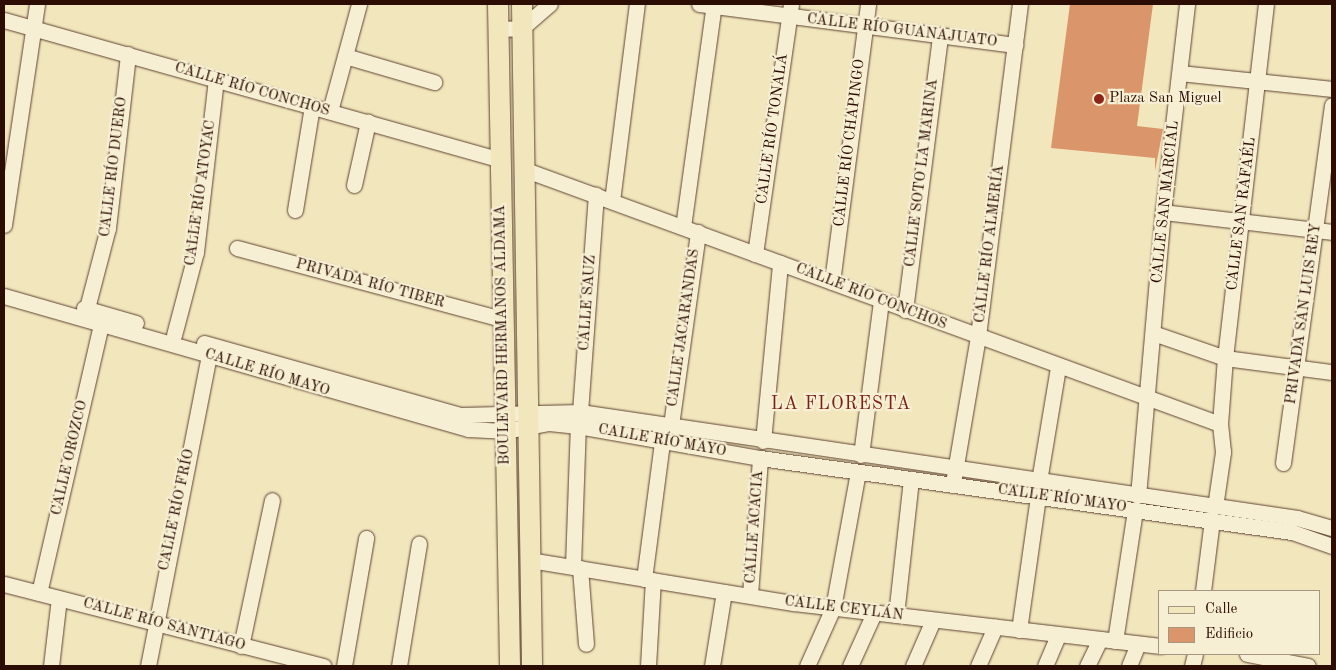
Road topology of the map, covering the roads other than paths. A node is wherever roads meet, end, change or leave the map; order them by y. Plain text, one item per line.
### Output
1 (37, 4) edge
2 (359, 4) edge
3 (498, 4) edge
4 (522, 4) edge
5 (550, 4) edge
6 (637, 4) edge
7 (699, 4) edge
8 (868, 4) edge
9 (1020, 4) edge
10 (1187, 4) edge
11 (1266, 4) edge
12 (714, 5) edge
13 (791, 10) edge
14 (4, 20) edge
15 (865, 26) junction
16 (32, 28) junction
17 (522, 28) junction
18 (498, 29) junction
19 (940, 36) junction
20 (1015, 45) junction
21 (128, 54) junction
22 (345, 56) junction
23 (1180, 73) junction
24 (216, 80) junction
25 (1258, 80) junction
26 (434, 82) dead end
27 (1332, 89) edge
28 (1332, 105) edge
29 (312, 106) junction
30 (330, 112) junction
31 (368, 122) junction
32 (501, 160) junction
33 (523, 169) junction
34 (354, 185) dead end
35 (596, 195) junction
36 (612, 201) junction
37 (295, 210) dead end
38 (1163, 212) junction
39 (1239, 224) junction
40 (4, 225) edge
41 (691, 230) junction
42 (1316, 230) junction
43 (1332, 232) edge
44 (237, 248) dead end
45 (755, 254) junction
46 (780, 263) junction
47 (832, 282) junction
48 (4, 285) edge
49 (4, 296) edge
50 (880, 302) junction
51 (86, 308) junction
52 (904, 310) junction
53 (502, 319) junction
54 (101, 324) junction
55 (1154, 333) junction
56 (174, 335) junction
57 (978, 336) junction
58 (209, 355) junction
59 (1226, 358) junction
60 (1058, 368) junction
61 (1296, 368) junction
62 (1332, 372) edge
63 (1148, 400) junction
64 (421, 411) junction
65 (526, 418) junction
66 (579, 419) junction
67 (505, 423) junction
68 (1220, 424) junction
69 (671, 425) junction
70 (763, 441) junction
71 (662, 442) junction
72 (861, 456) junction
73 (760, 458) junction
74 (1283, 463) dead end
75 (955, 468) junction
76 (858, 472) junction
77 (911, 479) junction
78 (952, 484) junction
79 (1038, 488) junction
80 (272, 500) dead end
81 (1136, 503) junction
82 (1214, 514) junction
83 (1332, 528) edge
84 (366, 538) dead end
85 (419, 544) dead end
86 (1332, 546) edge
87 (530, 560) junction
88 (577, 567) junction
89 (649, 580) junction
90 (4, 584) edge
91 (1203, 590) edge
92 (724, 592) junction
93 (39, 593) junction
94 (750, 596) junction
95 (59, 598) junction
96 (833, 608) junction
97 (874, 613) junction
98 (896, 615) junction
99 (933, 620) junction
100 (153, 622) junction
101 (995, 627) junction
102 (1019, 630) junction
103 (1058, 635) junction
104 (1107, 640) junction
105 (586, 644) dead end
106 (1138, 644) junction
107 (241, 646) junction
108 (1158, 646) edge
109 (1254, 657) edge
110 (51, 666) edge
111 (148, 666) edge
112 (324, 666) edge
113 (344, 666) edge
114 (399, 666) edge
115 (510, 666) edge
116 (532, 666) edge
117 (648, 666) edge
118 (712, 666) edge
119 (807, 666) edge
120 (850, 666) edge
121 (913, 666) edge
122 (978, 666) edge
123 (1045, 666) edge
124 (1087, 666) edge
125 (1129, 666) edge
126 (1308, 666) edge

1 - 16 street
2 - 22 street
3 - 18 main road, BOULEVARD HERMANOS ALDAMA
4 - 17 main road, BOULEVARD HERMANOS ALDAMA
5 - 17 street
6 - 36 street
7 - 12 street, CALLE RÍO GUANAJUATO
8 - 15 street, CALLE RÍO CHAPINGO
9 - 20 street, CALLE RÍO ALMERÍA
10 - 23 street, CALLE SAN MARCIAL
11 - 25 street, CALLE SAN RAFAÉL
12 - 13 street, CALLE RÍO GUANAJUATO
12 - 41 street, CALLE JACARANDAS
13 - 15 street, CALLE RÍO GUANAJUATO
13 - 45 street, CALLE RÍO TONALÁ
14 - 16 street, CALLE RÍO CONCHOS
15 - 19 street, CALLE RÍO GUANAJUATO
15 - 47 street, CALLE RÍO CHAPINGO
16 - 21 street, CALLE RÍO CONCHOS
16 - 40 street
17 - 18 street
17 - 33 main road, BOULEVARD HERMANOS ALDAMA
18 - 32 main road, BOULEVARD HERMANOS ALDAMA
19 - 20 street, CALLE RÍO GUANAJUATO
19 - 52 street, CALLE SOTO LA MARINA
20 - 57 street, CALLE RÍO ALMERÍA
21 - 24 street, CALLE RÍO CONCHOS
21 - 51 street, CALLE RÍO DUERO
22 - 26 street
22 - 30 street
23 - 25 street
23 - 38 street, CALLE SAN MARCIAL
24 - 29 street, CALLE RÍO CONCHOS
24 - 56 street, CALLE RÍO ATOYAC
25 - 27 street
25 - 39 street, CALLE SAN RAFAÉL
28 - 42 street, PRIVADA SAN LUIS REY
29 - 30 street, CALLE RÍO CONCHOS
29 - 37 street
30 - 31 street, CALLE RÍO CONCHOS
31 - 32 street, CALLE RÍO CONCHOS
31 - 34 street
32 - 53 main road, BOULEVARD HERMANOS ALDAMA
33 - 35 street, CALLE RÍO CONCHOS
33 - 65 main road, BOULEVARD HERMANOS ALDAMA
35 - 36 street, CALLE RÍO CONCHOS
35 - 66 street, CALLE SAUZ
36 - 41 street, CALLE RÍO CONCHOS
38 - 39 street
38 - 55 street, CALLE SAN MARCIAL
39 - 42 street
39 - 59 street, CALLE SAN RAFAÉL
41 - 45 street, CALLE RÍO CONCHOS
41 - 69 street, CALLE JACARANDAS
42 - 43 street
42 - 61 street, PRIVADA SAN LUIS REY
44 - 53 street, PRIVADA RÍO TIBER
45 - 46 street, CALLE RÍO CONCHOS
46 - 47 street, CALLE RÍO CONCHOS
46 - 70 street
47 - 50 street, CALLE RÍO CONCHOS
48 - 51 street, CALLE RÍO MAYO
49 - 54 street, CALLE RÍO MAYO
50 - 52 street, CALLE RÍO CONCHOS
50 - 72 street
51 - 56 street, CALLE RÍO MAYO
52 - 57 street, CALLE RÍO CONCHOS
53 - 67 main road, BOULEVARD HERMANOS ALDAMA
54 - 58 street, CALLE RÍO MAYO
54 - 93 street, CALLE OROZCO
55 - 59 street
55 - 63 street, CALLE SAN MARCIAL
56 - 64 street, CALLE RÍO MAYO
57 - 60 street, CALLE RÍO CONCHOS
57 - 75 street, CALLE RÍO ALMERÍA
58 - 64 street, CALLE RÍO MAYO
58 - 100 street, CALLE RÍO FRÍO
59 - 61 street
59 - 68 street, CALLE SAN RAFAÉL
60 - 63 street, CALLE RÍO CONCHOS
60 - 79 street
61 - 62 street
61 - 74 street, PRIVADA SAN LUIS REY
63 - 68 street, CALLE RÍO CONCHOS
63 - 81 street, CALLE SAN MARCIAL
64 - 67 street, CALLE RÍO MAYO
65 - 66 street, CALLE RÍO MAYO
65 - 67 street, CALLE RÍO MAYO
65 - 87 main road, BOULEVARD HERMANOS ALDAMA
66 - 69 street, CALLE RÍO MAYO
66 - 71 street, CALLE RÍO MAYO
66 - 88 street, CALLE SAUZ
67 - 115 main road, BOULEVARD HERMANOS ALDAMA
68 - 82 street, CALLE SAN RAFAÉL
69 - 70 street, CALLE RÍO MAYO
70 - 72 street, CALLE RÍO MAYO
71 - 73 street, CALLE RÍO MAYO
71 - 89 street
72 - 75 street, CALLE RÍO MAYO
73 - 76 street, CALLE RÍO MAYO
73 - 94 street, CALLE ACACIA
75 - 78 street, CALLE RÍO ALMERÍA
75 - 79 street, CALLE RÍO MAYO
76 - 77 street, CALLE RÍO MAYO
76 - 96 street
77 - 78 street, CALLE RÍO MAYO
77 - 98 street
78 - 79 street, CALLE RÍO MAYO
79 - 81 street, CALLE RÍO MAYO
79 - 102 street
80 - 107 street
81 - 82 street, CALLE RÍO MAYO
81 - 104 street, CALLE SAN MARCIAL
82 - 83 street, CALLE RÍO MAYO
82 - 86 street, CALLE RÍO MAYO
82 - 91 street, CALLE SAN RAFAÉL
84 - 113 street
85 - 114 street
87 - 88 street, CALLE CEYLÁN
87 - 116 main road, BOULEVARD HERMANOS ALDAMA
88 - 89 street, CALLE CEYLÁN
88 - 105 street, CALLE SAUZ
89 - 92 street, CALLE CEYLÁN
89 - 117 street
90 - 93 street, CALLE RÍO SANTIAGO
92 - 94 street, CALLE CEYLÁN
92 - 118 street
93 - 95 street, CALLE RÍO SANTIAGO
94 - 96 street, CALLE CEYLÁN
95 - 100 street, CALLE RÍO SANTIAGO
95 - 110 street
96 - 97 street, CALLE CEYLÁN
96 - 119 street
97 - 98 street, CALLE CEYLÁN
97 - 120 street
98 - 99 street, CALLE CEYLÁN
99 - 101 street, CALLE CEYLÁN
99 - 121 street
100 - 107 street, CALLE RÍO SANTIAGO
100 - 111 street, CALLE RÍO FRÍO
101 - 102 street, CALLE CEYLÁN
101 - 122 street
102 - 103 street, CALLE CEYLÁN
103 - 104 street, CALLE CEYLÁN
103 - 123 street
104 - 106 street, CALLE CEYLÁN
104 - 124 street, CALLE SAN MARCIAL
106 - 108 street, CALLE CEYLÁN
106 - 125 street
107 - 112 street, CALLE RÍO SANTIAGO
109 - 126 street

